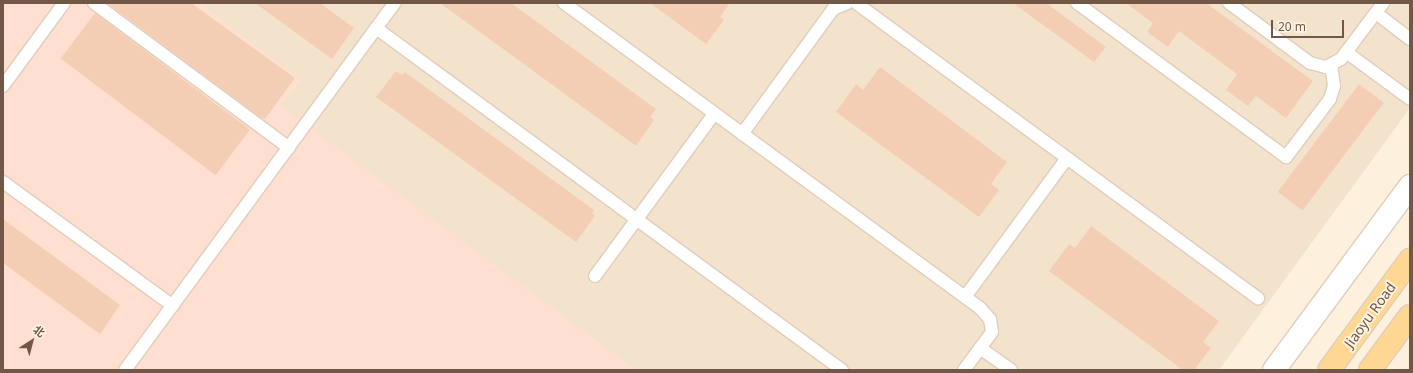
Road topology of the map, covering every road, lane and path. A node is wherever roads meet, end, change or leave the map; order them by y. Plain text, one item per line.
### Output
1 (64, 3) edge
2 (94, 3) edge
3 (395, 3) edge
4 (564, 3) edge
5 (847, 3) edge
6 (856, 3) edge
7 (1078, 3) edge
8 (1229, 3) edge
9 (1383, 3) edge
10 (1376, 13) junction
11 (376, 28) junction
12 (1410, 39) edge
13 (1346, 52) junction
14 (1331, 65) junction
15 (3, 86) edge
16 (1410, 99) edge
17 (714, 114) junction
18 (742, 134) junction
19 (288, 148) junction
20 (1067, 158) junction
21 (3, 182) edge
22 (1410, 186) edge
23 (637, 219) junction
24 (1410, 260) edge
25 (595, 276) dead end
26 (965, 297) junction
27 (1258, 298) dead end
28 (173, 306) junction
29 (1410, 316) edge
30 (980, 348) junction
31 (125, 370) edge
32 (842, 370) edge
33 (964, 370) edge
34 (1011, 370) edge
35 (1274, 370) edge
36 (1329, 370) edge
37 (1370, 370) edge

1 - 15 lane
2 - 19 lane
3 - 11 lane
4 - 17 lane
5 - 18 lane
6 - 20 lane
7 - 14 lane
8 - 14 lane
9 - 10 lane
10 - 12 lane
10 - 13 lane
11 - 19 lane
11 - 23 lane
13 - 14 lane
13 - 16 lane
17 - 18 lane
17 - 23 lane
18 - 26 lane
19 - 28 lane
20 - 26 lane
20 - 27 lane
21 - 28 lane
22 - 35 street
23 - 25 lane
23 - 32 lane
24 - 36 main road, Jiaoyu Road
26 - 30 lane
28 - 31 lane
29 - 37 main road
30 - 33 lane
30 - 34 lane

